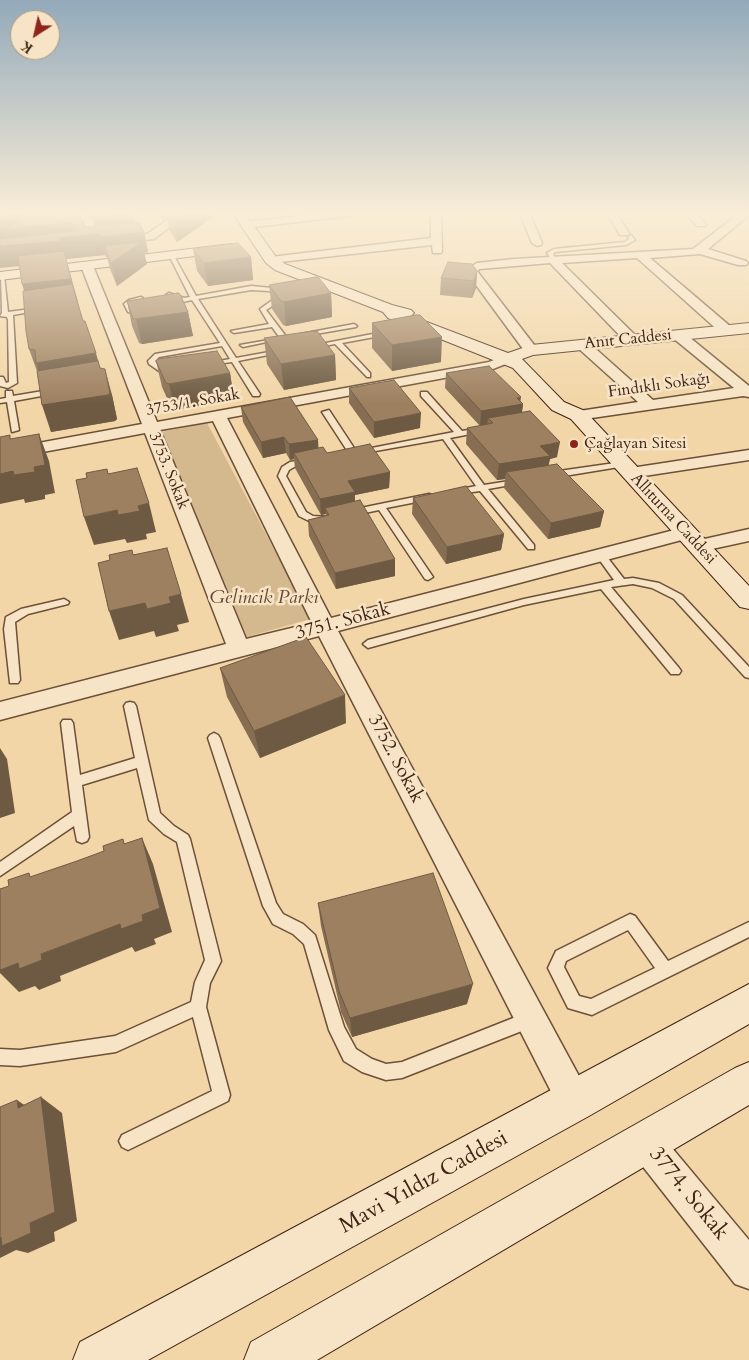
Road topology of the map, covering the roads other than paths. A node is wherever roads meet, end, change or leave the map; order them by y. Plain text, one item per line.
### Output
1 (91, 275) edge
2 (182, 275) edge
3 (298, 275) edge
4 (475, 275) edge
5 (568, 275) edge
6 (663, 275) edge
7 (0, 276) edge
8 (162, 296) edge
9 (194, 298) junction
10 (146, 299) edge
11 (183, 300) junction
12 (181, 307) edge
13 (50, 309) edge
14 (388, 309) junction
15 (149, 312) edge
16 (2, 315) edge
17 (272, 325) junction
18 (354, 326) dead end
19 (749, 328) edge
20 (726, 330) junction
21 (234, 331) dead end
22 (378, 335) edge
23 (678, 335) junction
24 (284, 338) junction
25 (632, 340) junction
26 (338, 342) junction
27 (225, 344) junction
28 (243, 345) dead end
29 (582, 345) junction
30 (292, 350) junction
31 (528, 351) junction
32 (508, 358) junction
33 (235, 360) junction
34 (200, 365) edge
35 (183, 368) edge
36 (367, 375) dead end
37 (0, 379) edge
38 (8, 386) junction
39 (59, 390) edge
40 (748, 392) edge
41 (256, 394) dead end
42 (424, 394) dead end
43 (10, 399) junction
44 (0, 401) edge
45 (650, 405) junction
46 (326, 412) dead end
47 (578, 415) junction
48 (218, 416) junction
49 (151, 428) junction
50 (487, 429) edge
51 (15, 430) dead end
52 (460, 434) junction
53 (445, 437) junction
54 (0, 455) edge
55 (749, 456) edge
56 (319, 460) edge
57 (627, 468) junction
58 (547, 476) edge
59 (528, 479) edge
60 (481, 487) junction
61 (380, 506) junction
62 (342, 516) edge
63 (333, 518) edge
64 (749, 536) edge
65 (692, 539) junction
66 (531, 547) dead end
67 (601, 555) junction
68 (428, 577) dead end
69 (621, 582) junction
70 (604, 586) junction
71 (749, 601) edge
72 (64, 602) dead end
73 (325, 627) junction
74 (368, 644) dead end
75 (239, 649) junction
76 (676, 671) dead end
77 (749, 674) edge
78 (14, 680) dead end
79 (130, 706) dead end
80 (0, 710) edge
81 (67, 723) dead end
82 (214, 738) dead end
83 (142, 761) junction
84 (75, 782) junction
85 (80, 814) junction
86 (82, 837) dead end
87 (0, 870) edge
88 (749, 929) edge
89 (665, 969) junction
90 (749, 1003) edge
91 (198, 1007) junction
92 (531, 1019) junction
93 (0, 1057) edge
94 (749, 1082) edge
95 (574, 1101) junction
96 (128, 1140) dead end
97 (645, 1142) junction
98 (749, 1270) edge
99 (143, 1348) edge
100 (98, 1360) edge
101 (269, 1360) edge

1 - 49 street, 3753. Sokak
2 - 9 lane
3 - 14 main road, Allıturna Caddesi
4 - 31 street
5 - 25 street
6 - 20 street
7 - 16 lane
8 - 11 lane
9 - 11 lane
9 - 17 lane
9 - 27 lane
10 - 15 lane
11 - 12 lane
13 - 16 lane
14 - 31 main road, Allıturna Caddesi
14 - 32 main road, Allıturna Caddesi
16 - 38 lane
17 - 21 lane
17 - 24 lane
18 - 24 lane
19 - 20 main road, Anıt Caddesi
20 - 23 main road, Anıt Caddesi
22 - 26 lane
23 - 25 main road, Anıt Caddesi
23 - 40 street
24 - 28 lane
24 - 30 lane
25 - 29 main road, Anıt Caddesi
26 - 30 lane
26 - 36 lane
27 - 33 lane
27 - 35 lane
29 - 31 main road, Anıt Caddesi
29 - 45 street
30 - 33 lane
31 - 32 main road, Anıt Caddesi
31 - 47 main road, Allıturna Caddesi
32 - 47 main road, Allıturna Caddesi
32 - 48 street, 3753/1. Sokak
33 - 34 lane
33 - 41 lane
37 - 38 lane
38 - 43 lane
39 - 43 lane
40 - 45 street, Fındıklı Sokağı
42 - 52 lane
43 - 44 lane
43 - 51 lane
45 - 47 street, Fındıklı Sokağı
46 - 53 lane
47 - 57 main road, Allıturna Caddesi
48 - 49 street, 3753/1. Sokak
48 - 73 street, 3752. Sokak
49 - 54 street, 3753/1. Sokak
49 - 75 street, 3753. Sokak
50 - 52 lane
52 - 53 lane
53 - 60 lane
55 - 57 street
56 - 63 lane
57 - 58 lane
57 - 65 main road, Allıturna Caddesi
59 - 60 lane
60 - 61 lane
60 - 66 lane
61 - 62 lane
61 - 68 lane
64 - 65 street, 3751. Sokak
65 - 67 street, 3751. Sokak
65 - 71 main road, Allıturna Caddesi
67 - 69 lane
67 - 73 street, 3751. Sokak
69 - 70 lane
69 - 77 lane
70 - 74 lane
70 - 76 lane
72 - 78 lane
73 - 75 street, 3751. Sokak
73 - 92 street, 3752. Sokak
75 - 80 street, 3751. Sokak
79 - 83 lane
81 - 84 lane
82 - 92 lane
83 - 84 lane
83 - 91 lane
84 - 85 lane
85 - 86 lane
85 - 87 lane
88 - 89 lane
89 - 89 lane
90 - 95 main road, Mavi Yıldız Caddesi
91 - 93 lane
91 - 96 lane
92 - 95 street, 3752. Sokak
94 - 97 main road
95 - 99 main road, Mavi Yıldız Caddesi
97 - 98 street, 3774. Sokak
97 - 101 main road
99 - 100 main road, Mavi Yıldız Caddesi

